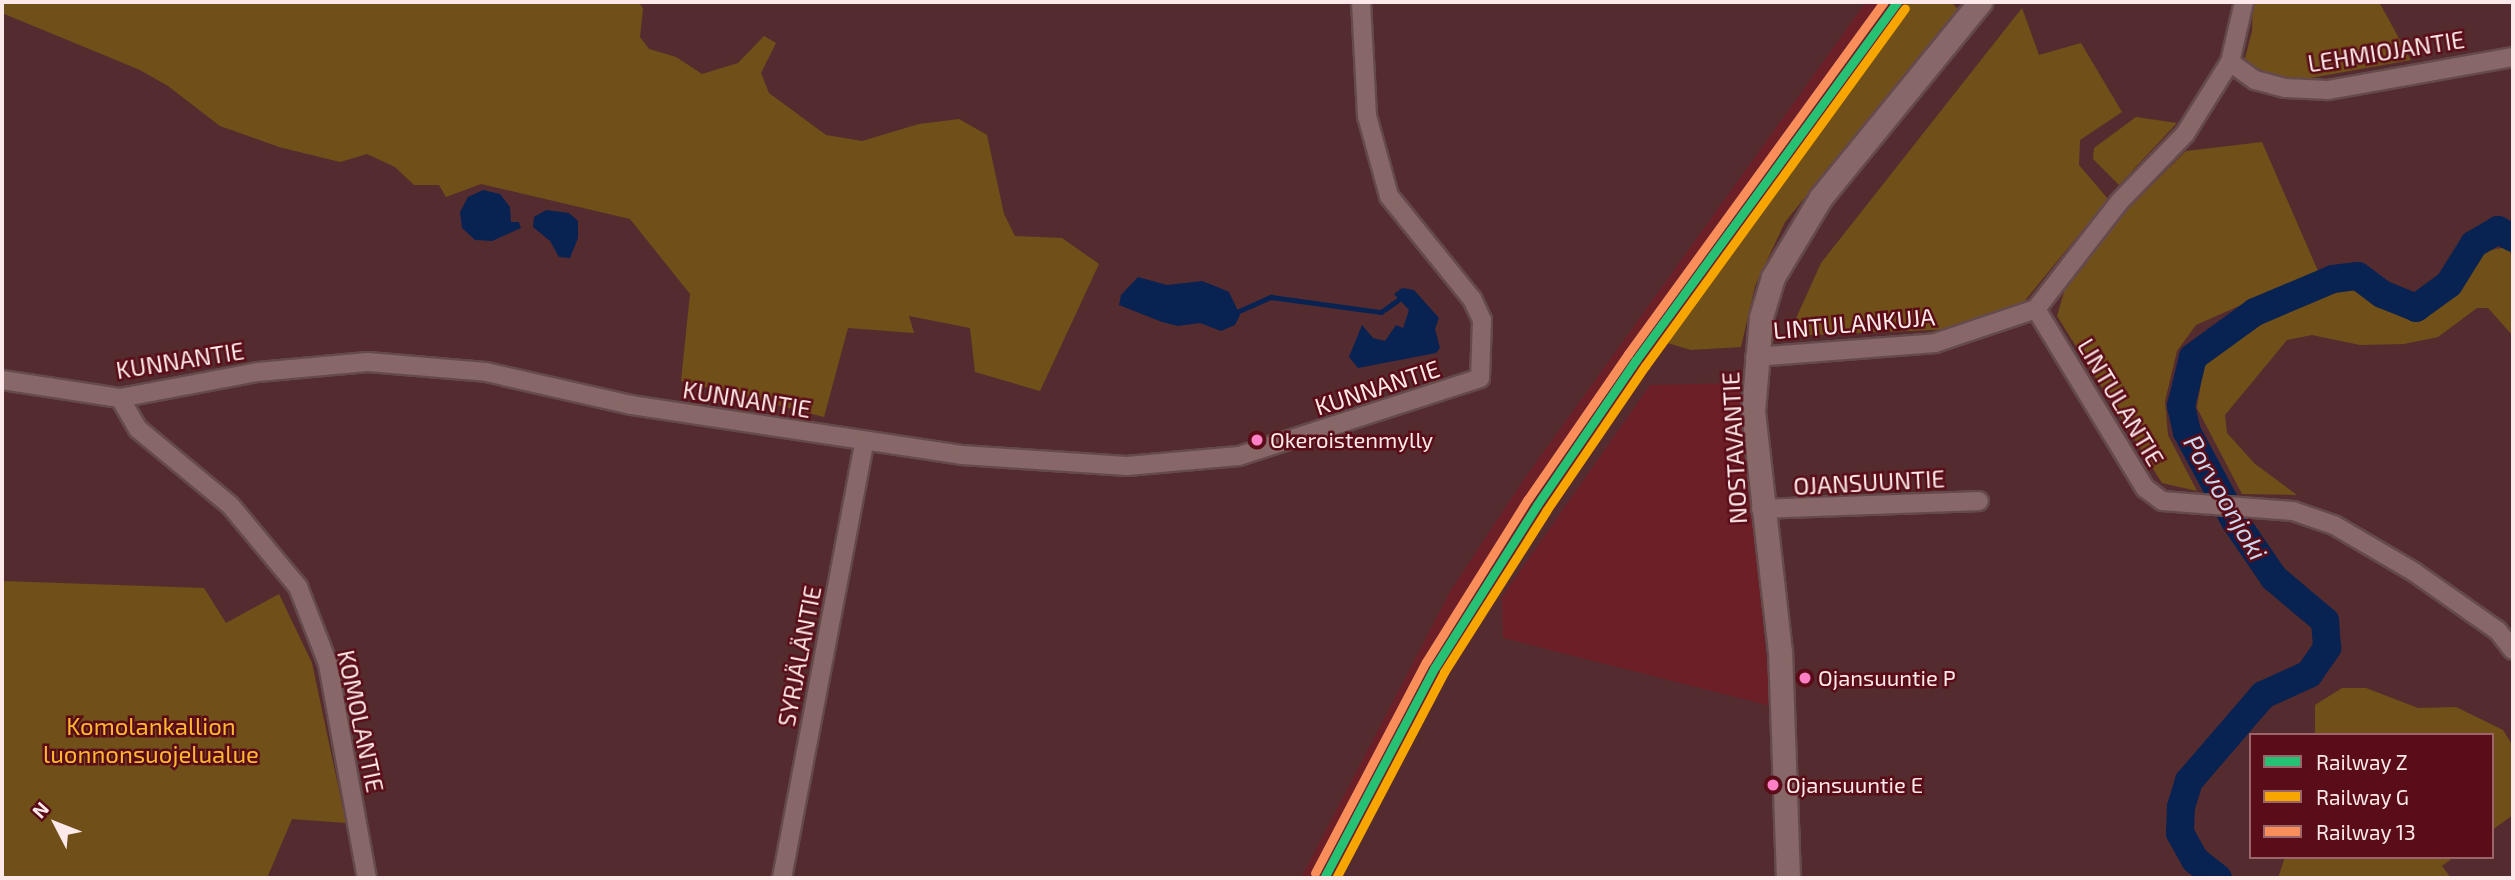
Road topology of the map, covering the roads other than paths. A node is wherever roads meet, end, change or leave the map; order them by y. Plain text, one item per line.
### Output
1 (1362, 2) edge
2 (1980, 2) edge
3 (2244, 2) edge
4 (2513, 57) edge
5 (2230, 62) junction
6 (2036, 309) junction
7 (1755, 357) junction
8 (2, 380) edge
9 (120, 398) junction
10 (864, 443) junction
11 (1979, 501) dead end
12 (1761, 509) junction
13 (2513, 650) edge
14 (367, 878) edge
15 (782, 878) edge
16 (1788, 878) edge

1 - 10 street, KUNNANTIE
2 - 7 street, NOSTAVANTIE
3 - 5 street
4 - 5 street, LEHMIOJANTIE
5 - 6 street
6 - 7 street, LINTULANKUJA
6 - 13 street, LINTULANTIE
7 - 12 street, NOSTAVANTIE
8 - 9 street, KUNNANTIE
9 - 10 street, KUNNANTIE
9 - 14 street, KOMOLANTIE
10 - 15 street, SYRJÄLÄNTIE
11 - 12 street, OJANSUUNTIE
12 - 16 street, NOSTAVANTIE

